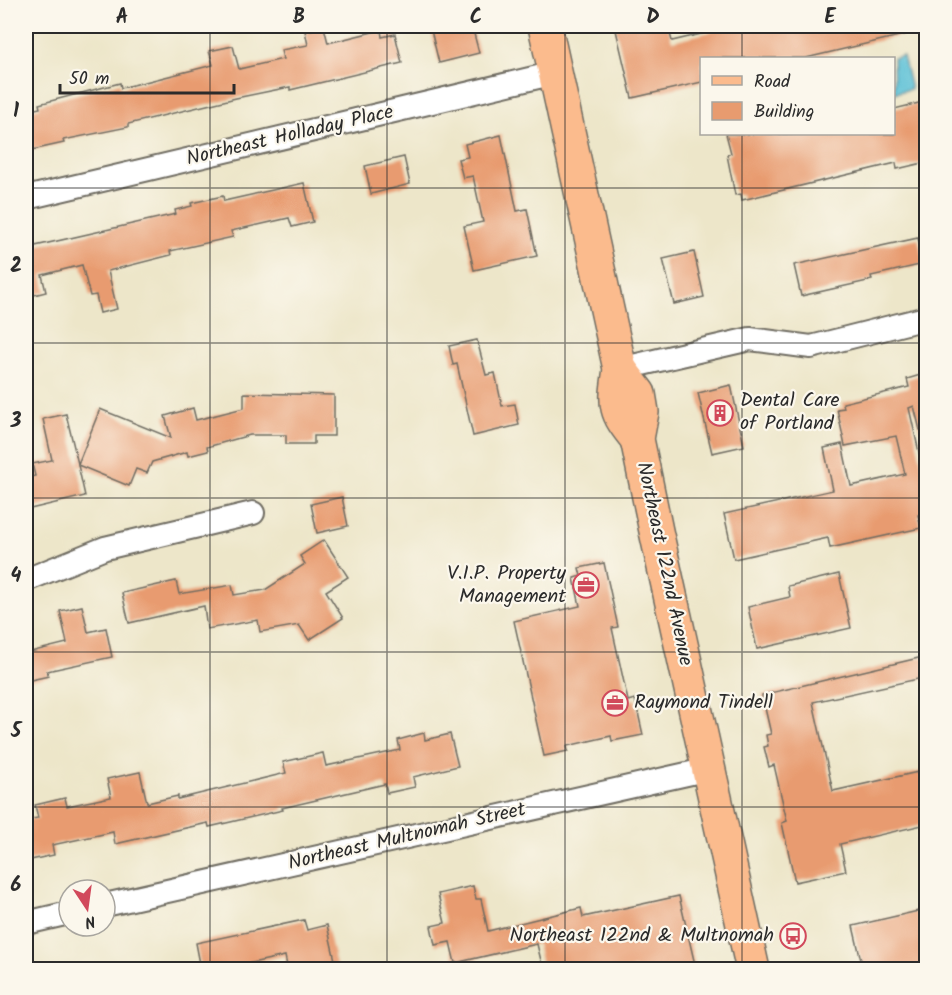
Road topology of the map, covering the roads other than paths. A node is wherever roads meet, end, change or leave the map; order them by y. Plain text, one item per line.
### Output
1 (545, 26) edge
2 (555, 73) junction
3 (26, 198) edge
4 (927, 318) edge
5 (620, 369) junction
6 (253, 513) dead end
7 (26, 580) edge
8 (709, 769) junction
9 (117, 902) edge
10 (57, 916) edge
11 (26, 923) edge
12 (753, 969) edge

1 - 2 main road, Northeast 122nd Avenue
2 - 3 street, Northeast Holladay Place
2 - 5 main road, Northeast 122nd Avenue
4 - 5 street
5 - 8 main road, Northeast 122nd Avenue
6 - 7 street
8 - 9 street, Northeast Multnomah Street
8 - 12 main road, Northeast 122nd Avenue
10 - 11 street

